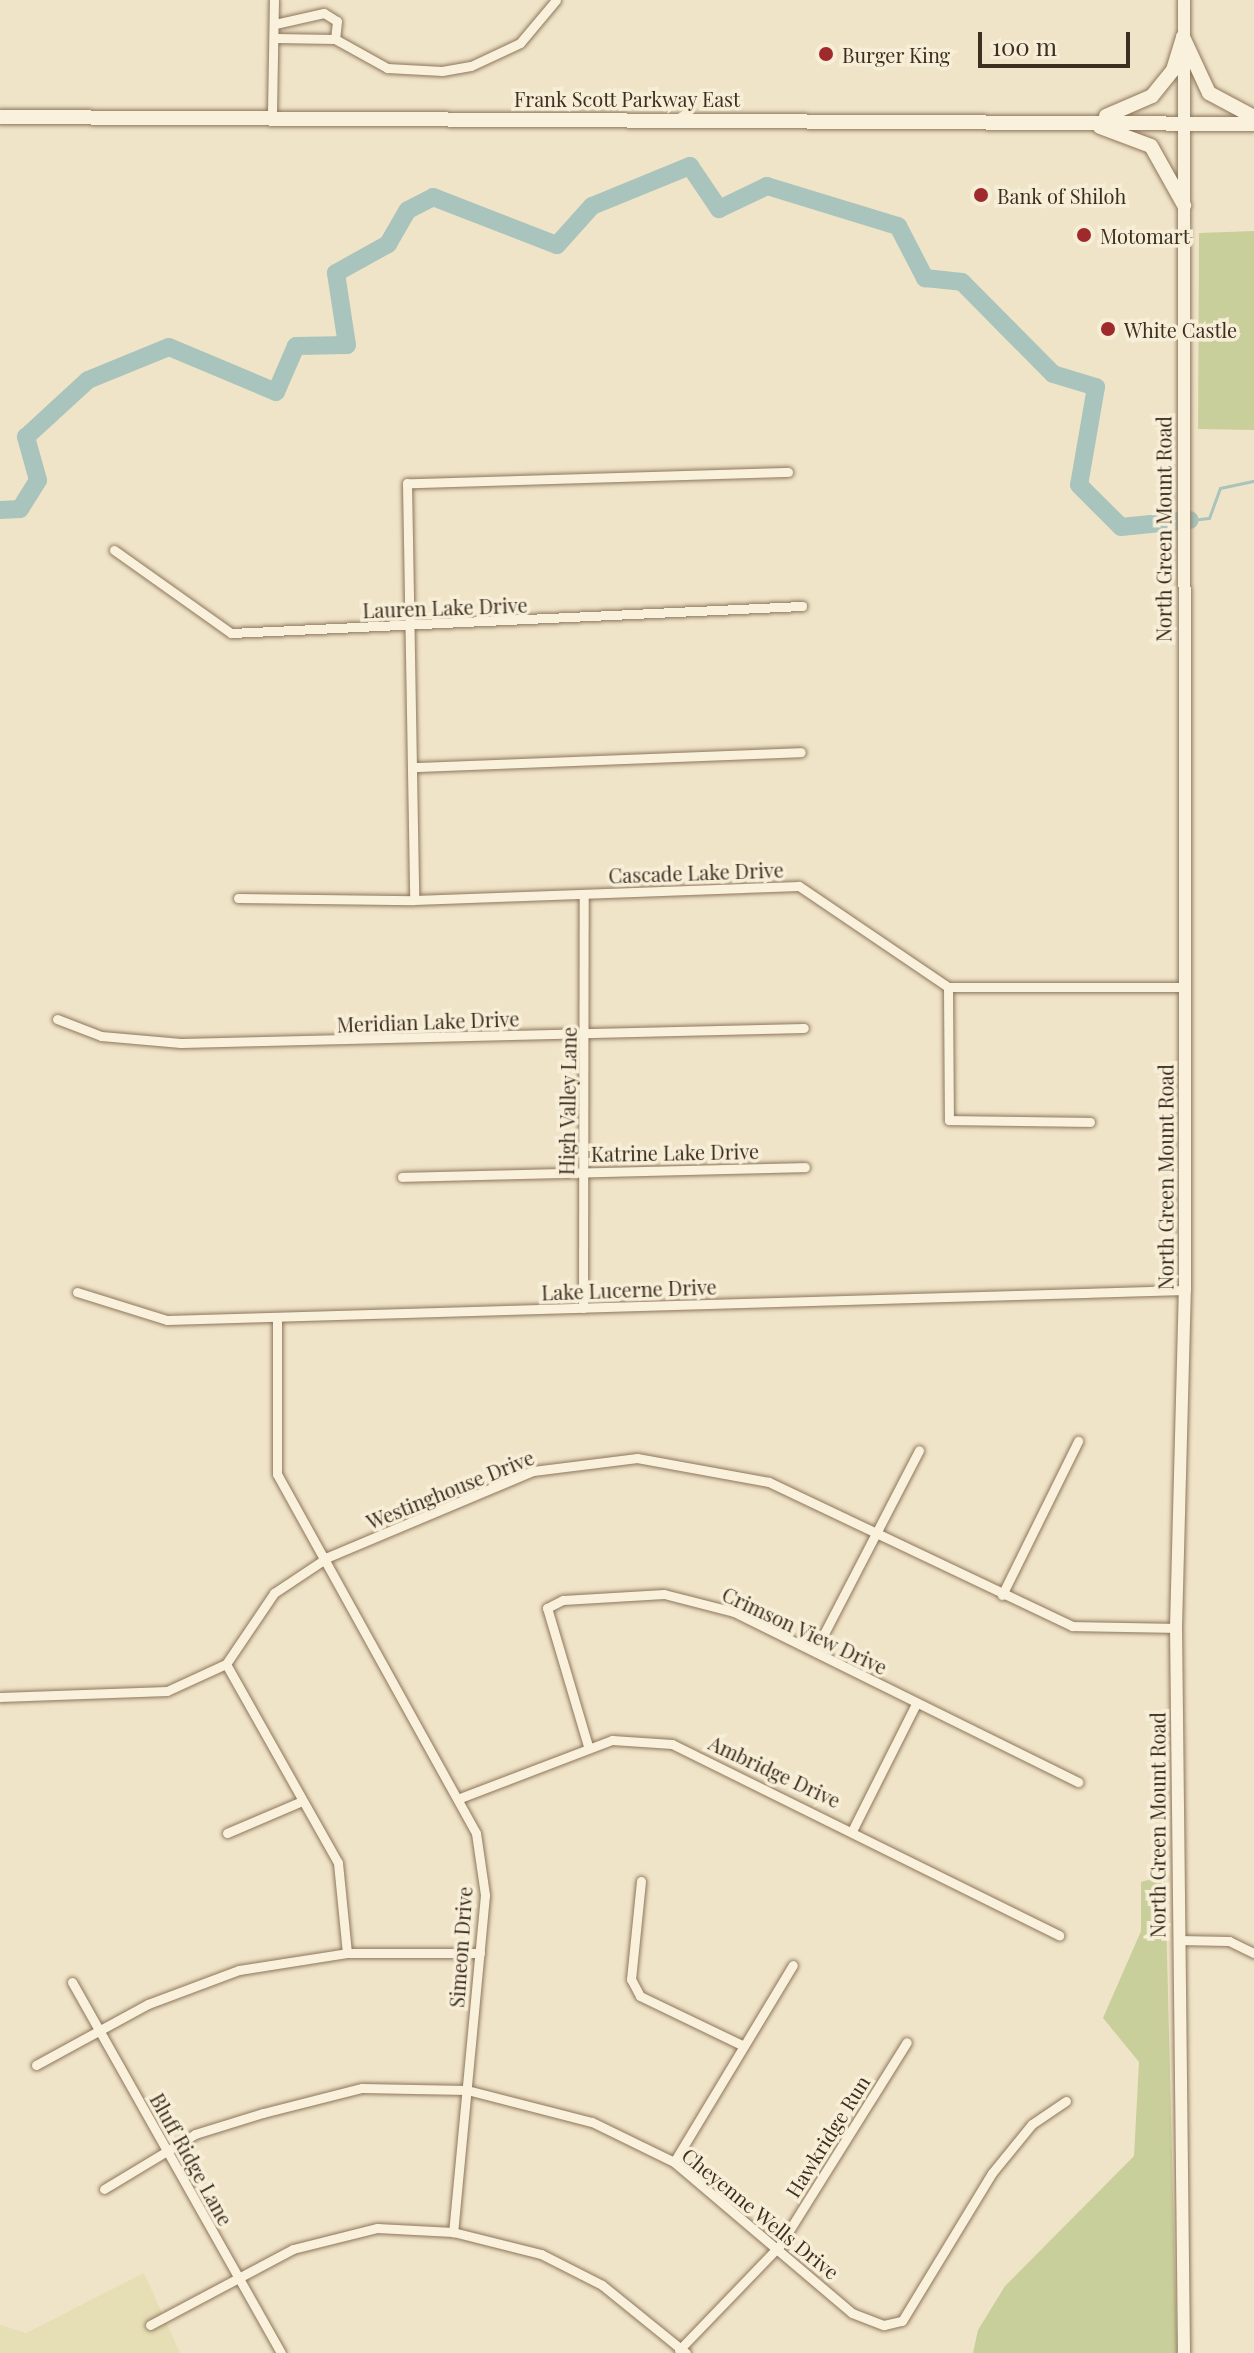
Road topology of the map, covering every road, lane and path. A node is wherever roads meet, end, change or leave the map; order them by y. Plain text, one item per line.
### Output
1 (274, 0) edge
2 (313, 0) edge
3 (556, 0) edge
4 (1184, 0) edge
5 (316, 14) junction
6 (275, 24) junction
7 (1183, 37) junction
8 (275, 38) junction
9 (335, 39) junction
10 (272, 113) junction
11 (0, 117) edge
12 (1254, 117) edge
13 (1080, 122) junction
14 (1183, 123) junction
15 (1254, 124) edge
16 (1184, 205) junction
17 (788, 472) dead end
18 (114, 550) dead end
19 (802, 606) dead end
20 (414, 628) junction
21 (801, 752) dead end
22 (416, 767) junction
23 (584, 895) junction
24 (238, 898) dead end
25 (414, 900) junction
26 (948, 987) junction
27 (1184, 987) junction
28 (57, 1019) dead end
29 (804, 1028) dead end
30 (586, 1033) junction
31 (1090, 1122) dead end
32 (805, 1167) dead end
33 (583, 1172) junction
34 (402, 1177) dead end
35 (1185, 1290) junction
36 (77, 1292) dead end
37 (583, 1308) junction
38 (277, 1318) junction
39 (1078, 1441) dead end
40 (919, 1450) dead end
41 (877, 1532) junction
42 (328, 1557) junction
43 (1002, 1595) junction
44 (1176, 1628) junction
45 (815, 1651) junction
46 (226, 1664) junction
47 (0, 1697) edge
48 (916, 1704) junction
49 (588, 1746) junction
50 (1078, 1782) dead end
51 (460, 1798) junction
52 (302, 1801) junction
53 (853, 1829) junction
54 (227, 1833) dead end
55 (641, 1881) dead end
56 (1059, 1935) dead end
57 (1178, 1940) junction
58 (347, 1953) junction
59 (480, 1953) junction
60 (1254, 1953) edge
61 (793, 1965) dead end
62 (72, 1982) dead end
63 (99, 2030) junction
64 (907, 2042) dead end
65 (744, 2046) junction
66 (36, 2065) dead end
67 (467, 2090) junction
68 (1066, 2101) dead end
69 (167, 2151) junction
70 (674, 2162) junction
71 (104, 2189) dead end
72 (453, 2232) junction
73 (780, 2245) junction
74 (236, 2274) junction
75 (150, 2325) dead end
76 (681, 2351) edge
77 (281, 2353) edge
78 (1184, 2353) edge

1 - 6 street
2 - 5 street
3 - 9 street
4 - 7 street, North Green Mount Road
5 - 6 street
5 - 9 street
6 - 8 street
7 - 12 main road
7 - 13 main road
7 - 14 street, North Green Mount Road
8 - 9 street
8 - 10 street
10 - 11 main road, Frank Scott Parkway East
10 - 13 main road, Frank Scott Parkway East
13 - 14 main road, Frank Scott Parkway East
13 - 16 main road
14 - 15 main road, Frank Scott Parkway East
14 - 16 street, North Green Mount Road
16 - 27 street, North Green Mount Road
17 - 20 street
18 - 20 street, Lauren Lake Drive
19 - 20 street, Lauren Lake Drive
20 - 22 street
21 - 22 street
22 - 25 street
23 - 25 street, Cascade Lake Drive
23 - 26 street, Cascade Lake Drive
23 - 30 street, High Valley Lane
24 - 25 street, Cascade Lake Drive
26 - 27 street
26 - 31 street
27 - 35 street, North Green Mount Road
28 - 30 street, Meridian Lake Drive
29 - 30 street, Meridian Lake Drive
30 - 33 street, High Valley Lane
32 - 33 street, Katrine Lake Drive
33 - 34 street, Katrine Lake Drive
33 - 37 street, High Valley Lane
35 - 37 street, Lake Lucerne Drive
35 - 44 street, North Green Mount Road
36 - 38 street, Lake Lucerne Drive
37 - 38 street, Lake Lucerne Drive
38 - 42 street, Simeon Drive
39 - 43 street
40 - 41 street
41 - 42 street, Westinghouse Drive
41 - 43 street, Westinghouse Drive
41 - 45 street
42 - 46 street, Westinghouse Drive
42 - 51 street, Simeon Drive
43 - 44 street, Westinghouse Drive
44 - 57 street, North Green Mount Road
45 - 48 street, Crimson View Drive
45 - 49 street, Crimson View Drive
46 - 47 street
46 - 52 street
48 - 50 street, Crimson View Drive
48 - 53 street
49 - 51 street, Ambridge Drive
49 - 53 street, Ambridge Drive
51 - 59 street, Simeon Drive
52 - 54 street
52 - 58 street
53 - 56 street, Ambridge Drive
55 - 65 street
57 - 60 street
57 - 78 street, North Green Mount Road
58 - 59 street
58 - 63 street
59 - 67 street, Simeon Drive
61 - 65 street
62 - 63 street, Bluff Ridge Lane
63 - 66 street
63 - 69 street, Bluff Ridge Lane
64 - 73 street, Hawkridge Run
65 - 70 street
67 - 69 street, Cheyenne Wells Drive
67 - 70 street, Cheyenne Wells Drive
67 - 72 street, Simeon Drive
68 - 73 street, Cheyenne Wells Drive
69 - 71 street, Cheyenne Wells Drive
69 - 74 street, Bluff Ridge Lane
70 - 73 street, Cheyenne Wells Drive
72 - 74 street
72 - 76 street
73 - 76 street, Hawkridge Run
74 - 75 street
74 - 77 street, Bluff Ridge Lane

